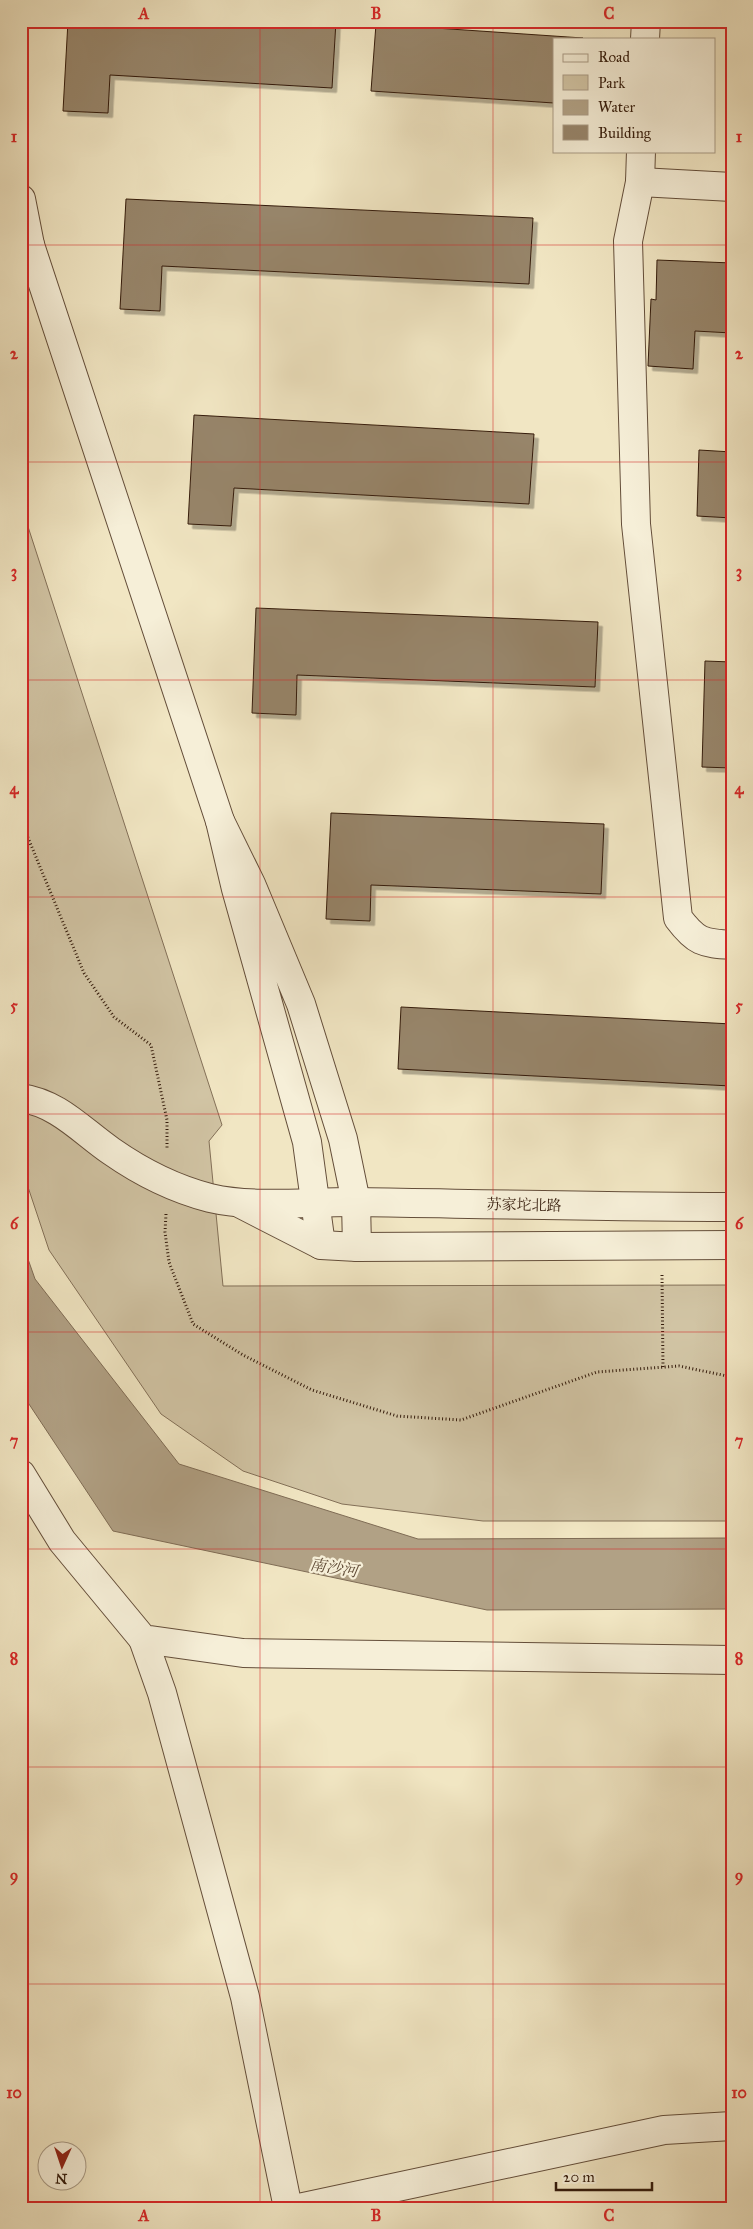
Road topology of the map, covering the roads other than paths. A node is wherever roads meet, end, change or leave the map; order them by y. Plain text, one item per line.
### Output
1 (646, 21) edge
2 (645, 38) edge
3 (641, 152) edge
4 (640, 182) junction
5 (732, 187) edge
6 (21, 199) edge
7 (26, 238) edge
8 (220, 821) junction
9 (732, 945) edge
10 (21, 1098) edge
11 (315, 1202) junction
12 (356, 1202) junction
13 (238, 1203) junction
14 (732, 1207) edge
15 (321, 1245) junction
16 (732, 1245) edge
17 (357, 1247) junction
18 (21, 1474) edge
19 (143, 1639) junction
20 (732, 1660) edge
21 (732, 2126) edge
22 (288, 2208) edge
23 (299, 2208) edge

1 - 2 street
3 - 4 street
4 - 5 street
4 - 9 street
6 - 7 street
7 - 8 street
8 - 11 street
8 - 12 street
10 - 13 street
11 - 12 street, 苏家坨北路
11 - 13 street, 苏家坨北路
11 - 15 street
12 - 14 street, 苏家坨北路
12 - 17 street
13 - 15 street
15 - 17 street
16 - 17 street
18 - 19 street
19 - 20 street
19 - 22 street
21 - 23 street

